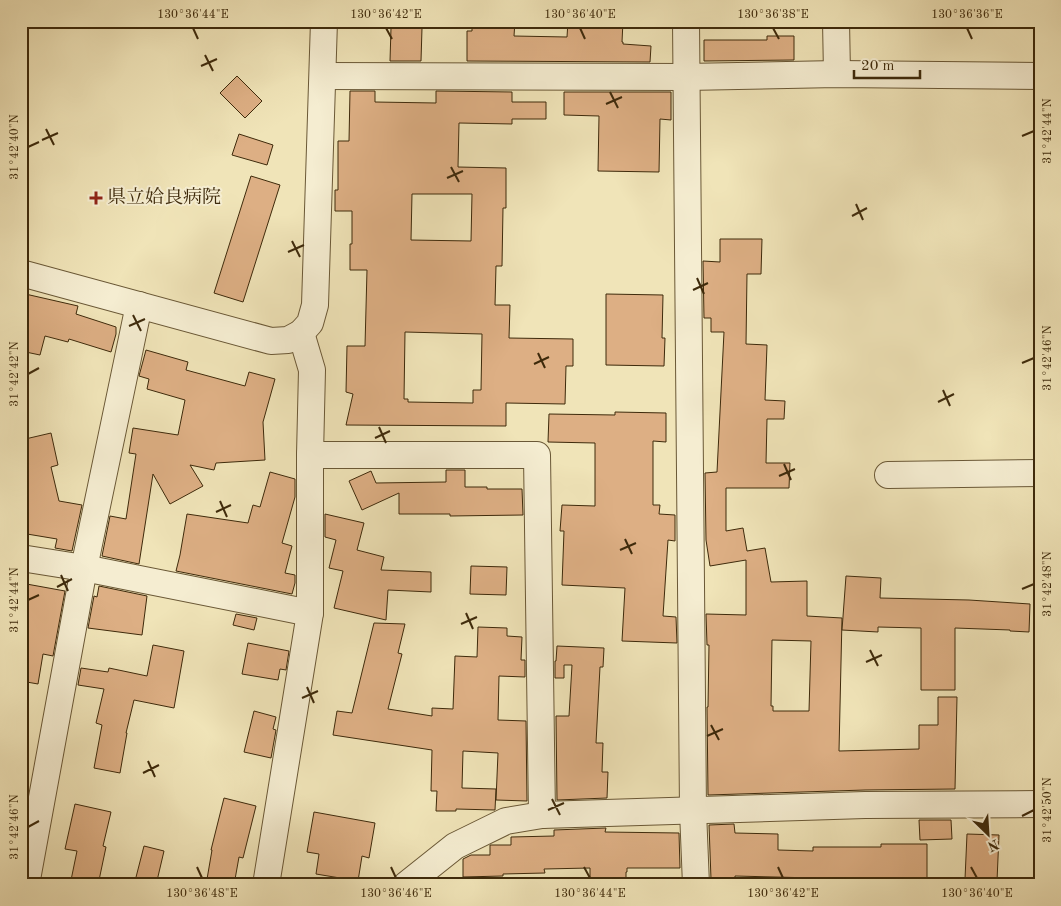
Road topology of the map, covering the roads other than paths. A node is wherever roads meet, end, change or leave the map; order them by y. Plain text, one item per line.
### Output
1 (324, 21) edge
2 (686, 21) edge
3 (836, 21) edge
4 (837, 74) junction
5 (323, 76) junction
6 (1040, 76) edge
7 (686, 77) junction
8 (21, 273) edge
9 (139, 305) junction
10 (300, 332) junction
11 (310, 455) junction
12 (1040, 473) edge
13 (888, 475) dead end
14 (21, 558) edge
15 (84, 568) junction
16 (310, 613) junction
17 (1040, 804) edge
18 (693, 811) junction
19 (542, 815) junction
20 (26, 885) edge
21 (266, 885) edge
22 (406, 885) edge
23 (696, 885) edge

1 - 5 street
2 - 7 street
3 - 4 street
4 - 6 street
4 - 7 street
5 - 7 street
5 - 10 street
7 - 18 street
8 - 9 street
9 - 10 street
9 - 15 street
10 - 11 street
11 - 16 street
11 - 19 street
12 - 13 street
14 - 15 street
15 - 16 street
15 - 20 street
16 - 21 street
17 - 18 street
18 - 19 street
18 - 23 street
19 - 22 street

